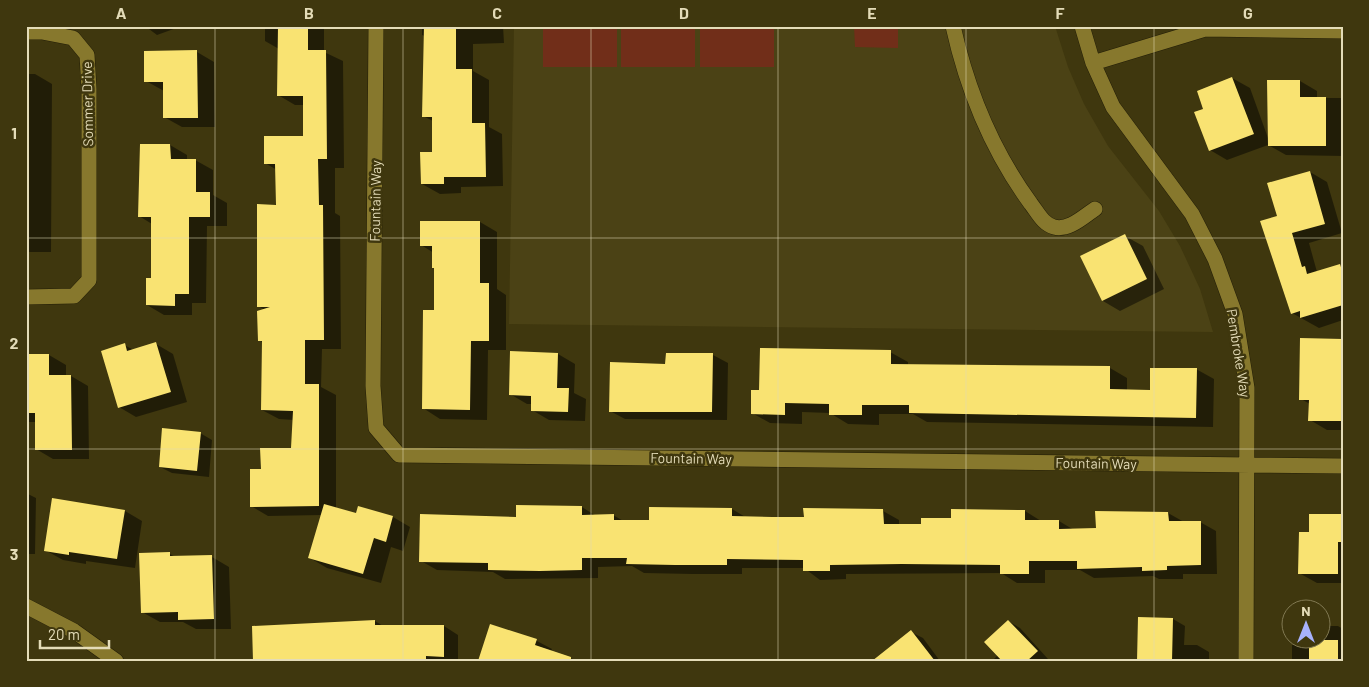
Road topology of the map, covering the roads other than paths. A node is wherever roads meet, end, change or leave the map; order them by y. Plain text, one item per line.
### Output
1 (376, 26) edge
2 (953, 26) edge
3 (1082, 26) edge
4 (1343, 31) edge
5 (26, 32) edge
6 (1094, 63) junction
7 (1095, 209) dead end
8 (26, 297) edge
9 (1248, 463) junction
10 (1343, 466) edge
11 (26, 606) edge
12 (116, 661) edge
13 (1246, 661) edge

1 - 9 street, Fountain Way
2 - 7 street
3 - 6 street, Pembroke Way
4 - 6 street
5 - 8 street, Sommer Drive
6 - 9 street, Pembroke Way
9 - 10 street, Fountain Way
9 - 13 street, Pembroke Way
11 - 12 street

